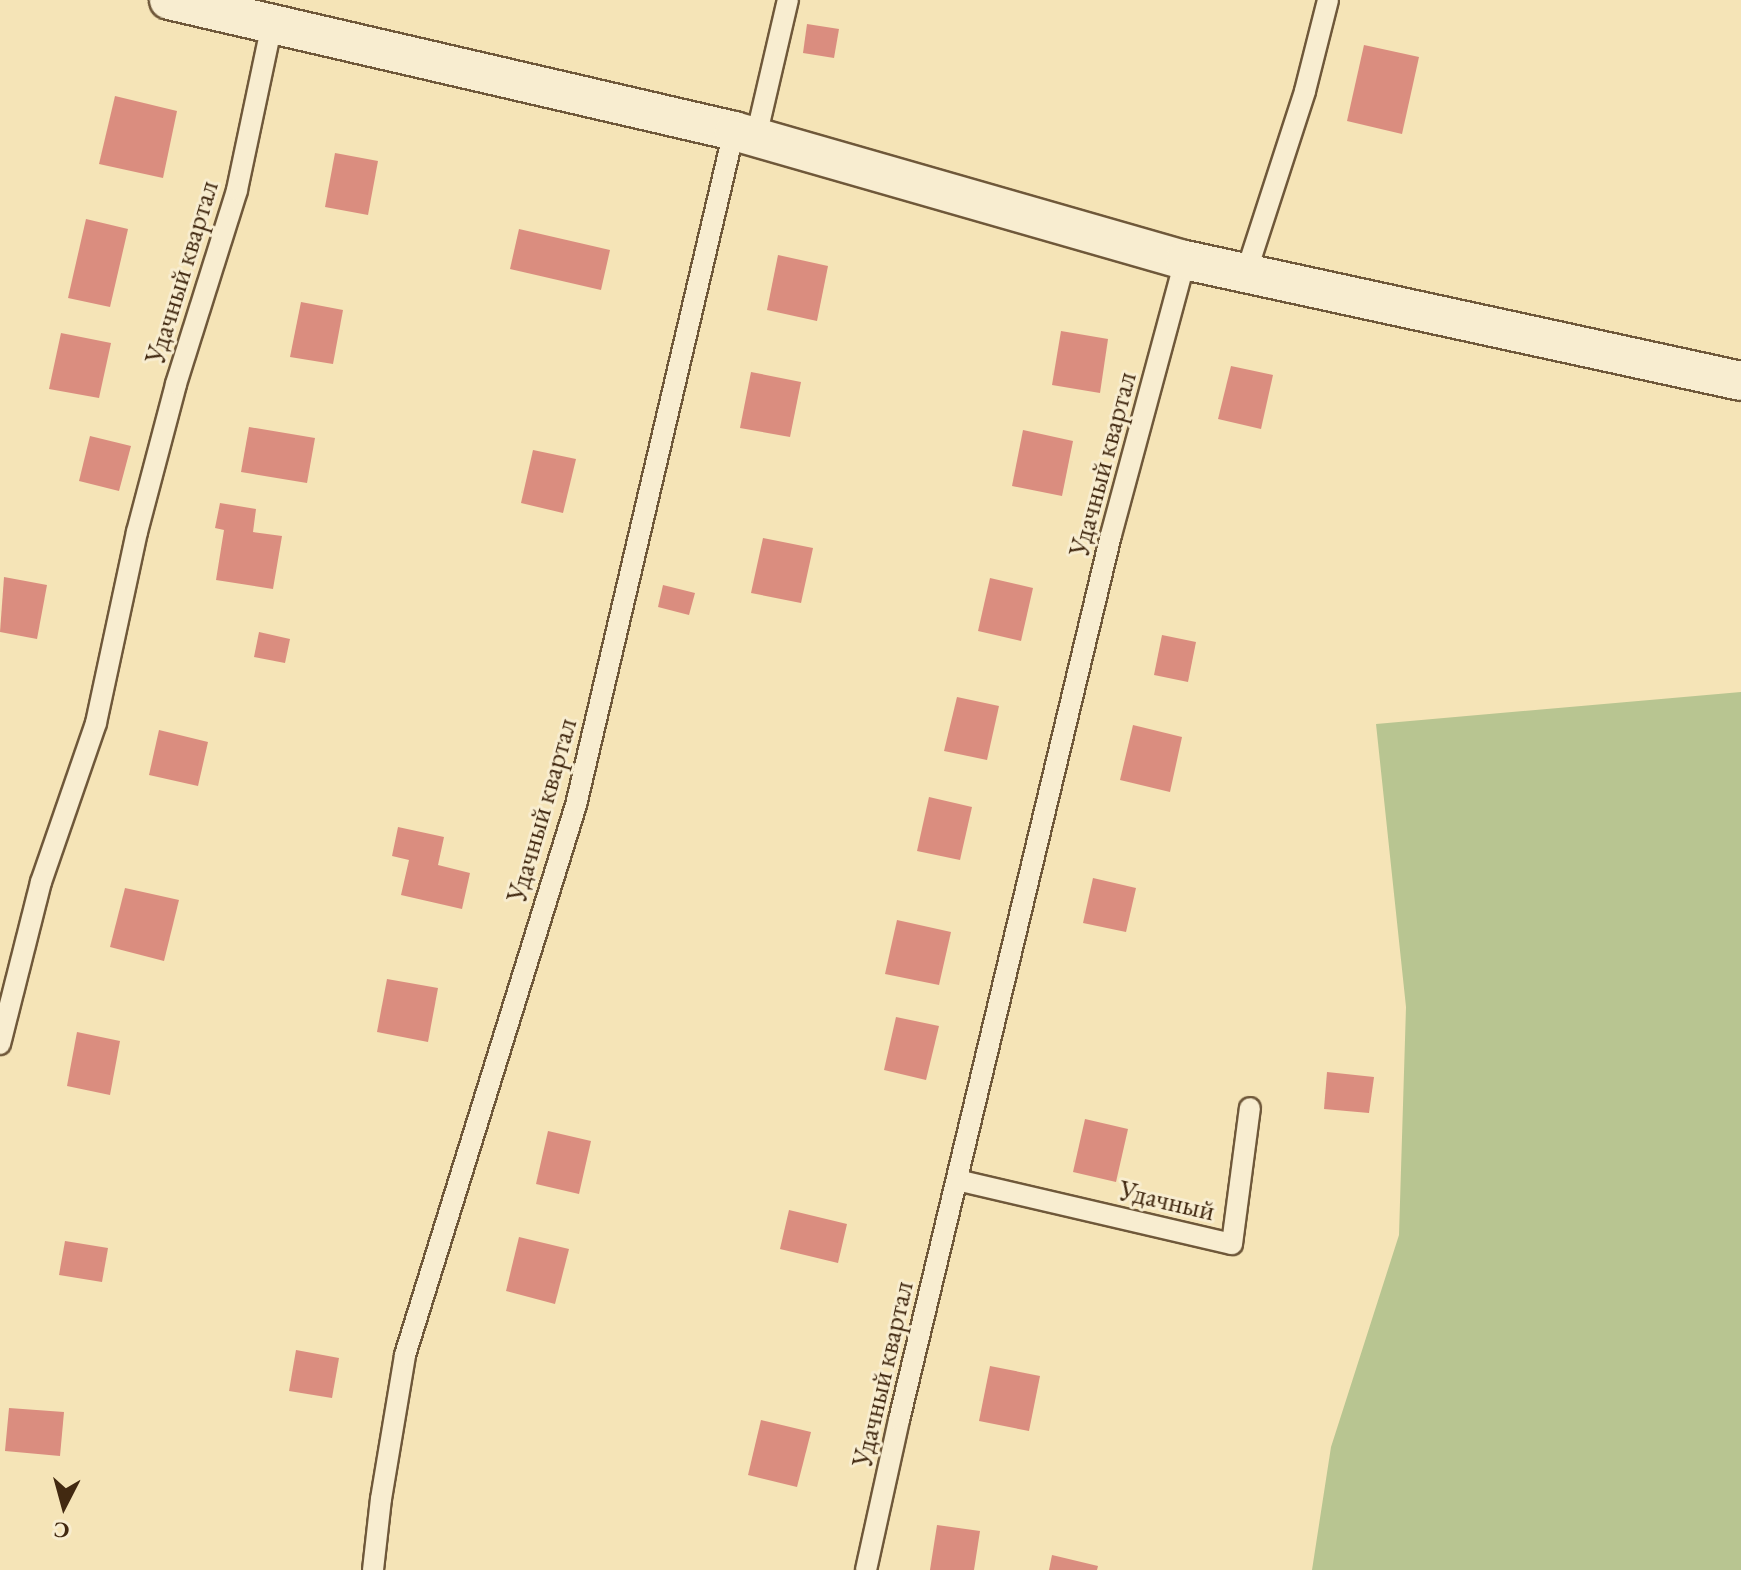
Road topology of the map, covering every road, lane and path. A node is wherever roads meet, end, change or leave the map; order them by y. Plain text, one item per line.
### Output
1 (169, 0) edge
2 (788, 0) edge
3 (1328, 0) edge
4 (216, 5) edge
5 (272, 24) junction
6 (745, 134) junction
7 (1185, 260) junction
8 (1246, 273) junction
9 (1741, 381) edge
10 (0, 1044) edge
11 (1250, 1108) dead end
12 (957, 1180) junction
13 (373, 1570) edge
14 (866, 1570) edge

1 - 4 street
2 - 6 lane, Удачный квартал
3 - 8 lane
4 - 5 street
5 - 6 street
5 - 10 lane, Удачный квартал
6 - 7 street
6 - 13 lane, Удачный квартал
7 - 8 street
7 - 12 lane, Удачный квартал
8 - 9 street
11 - 12 lane, Удачный
12 - 14 lane, Удачный квартал

